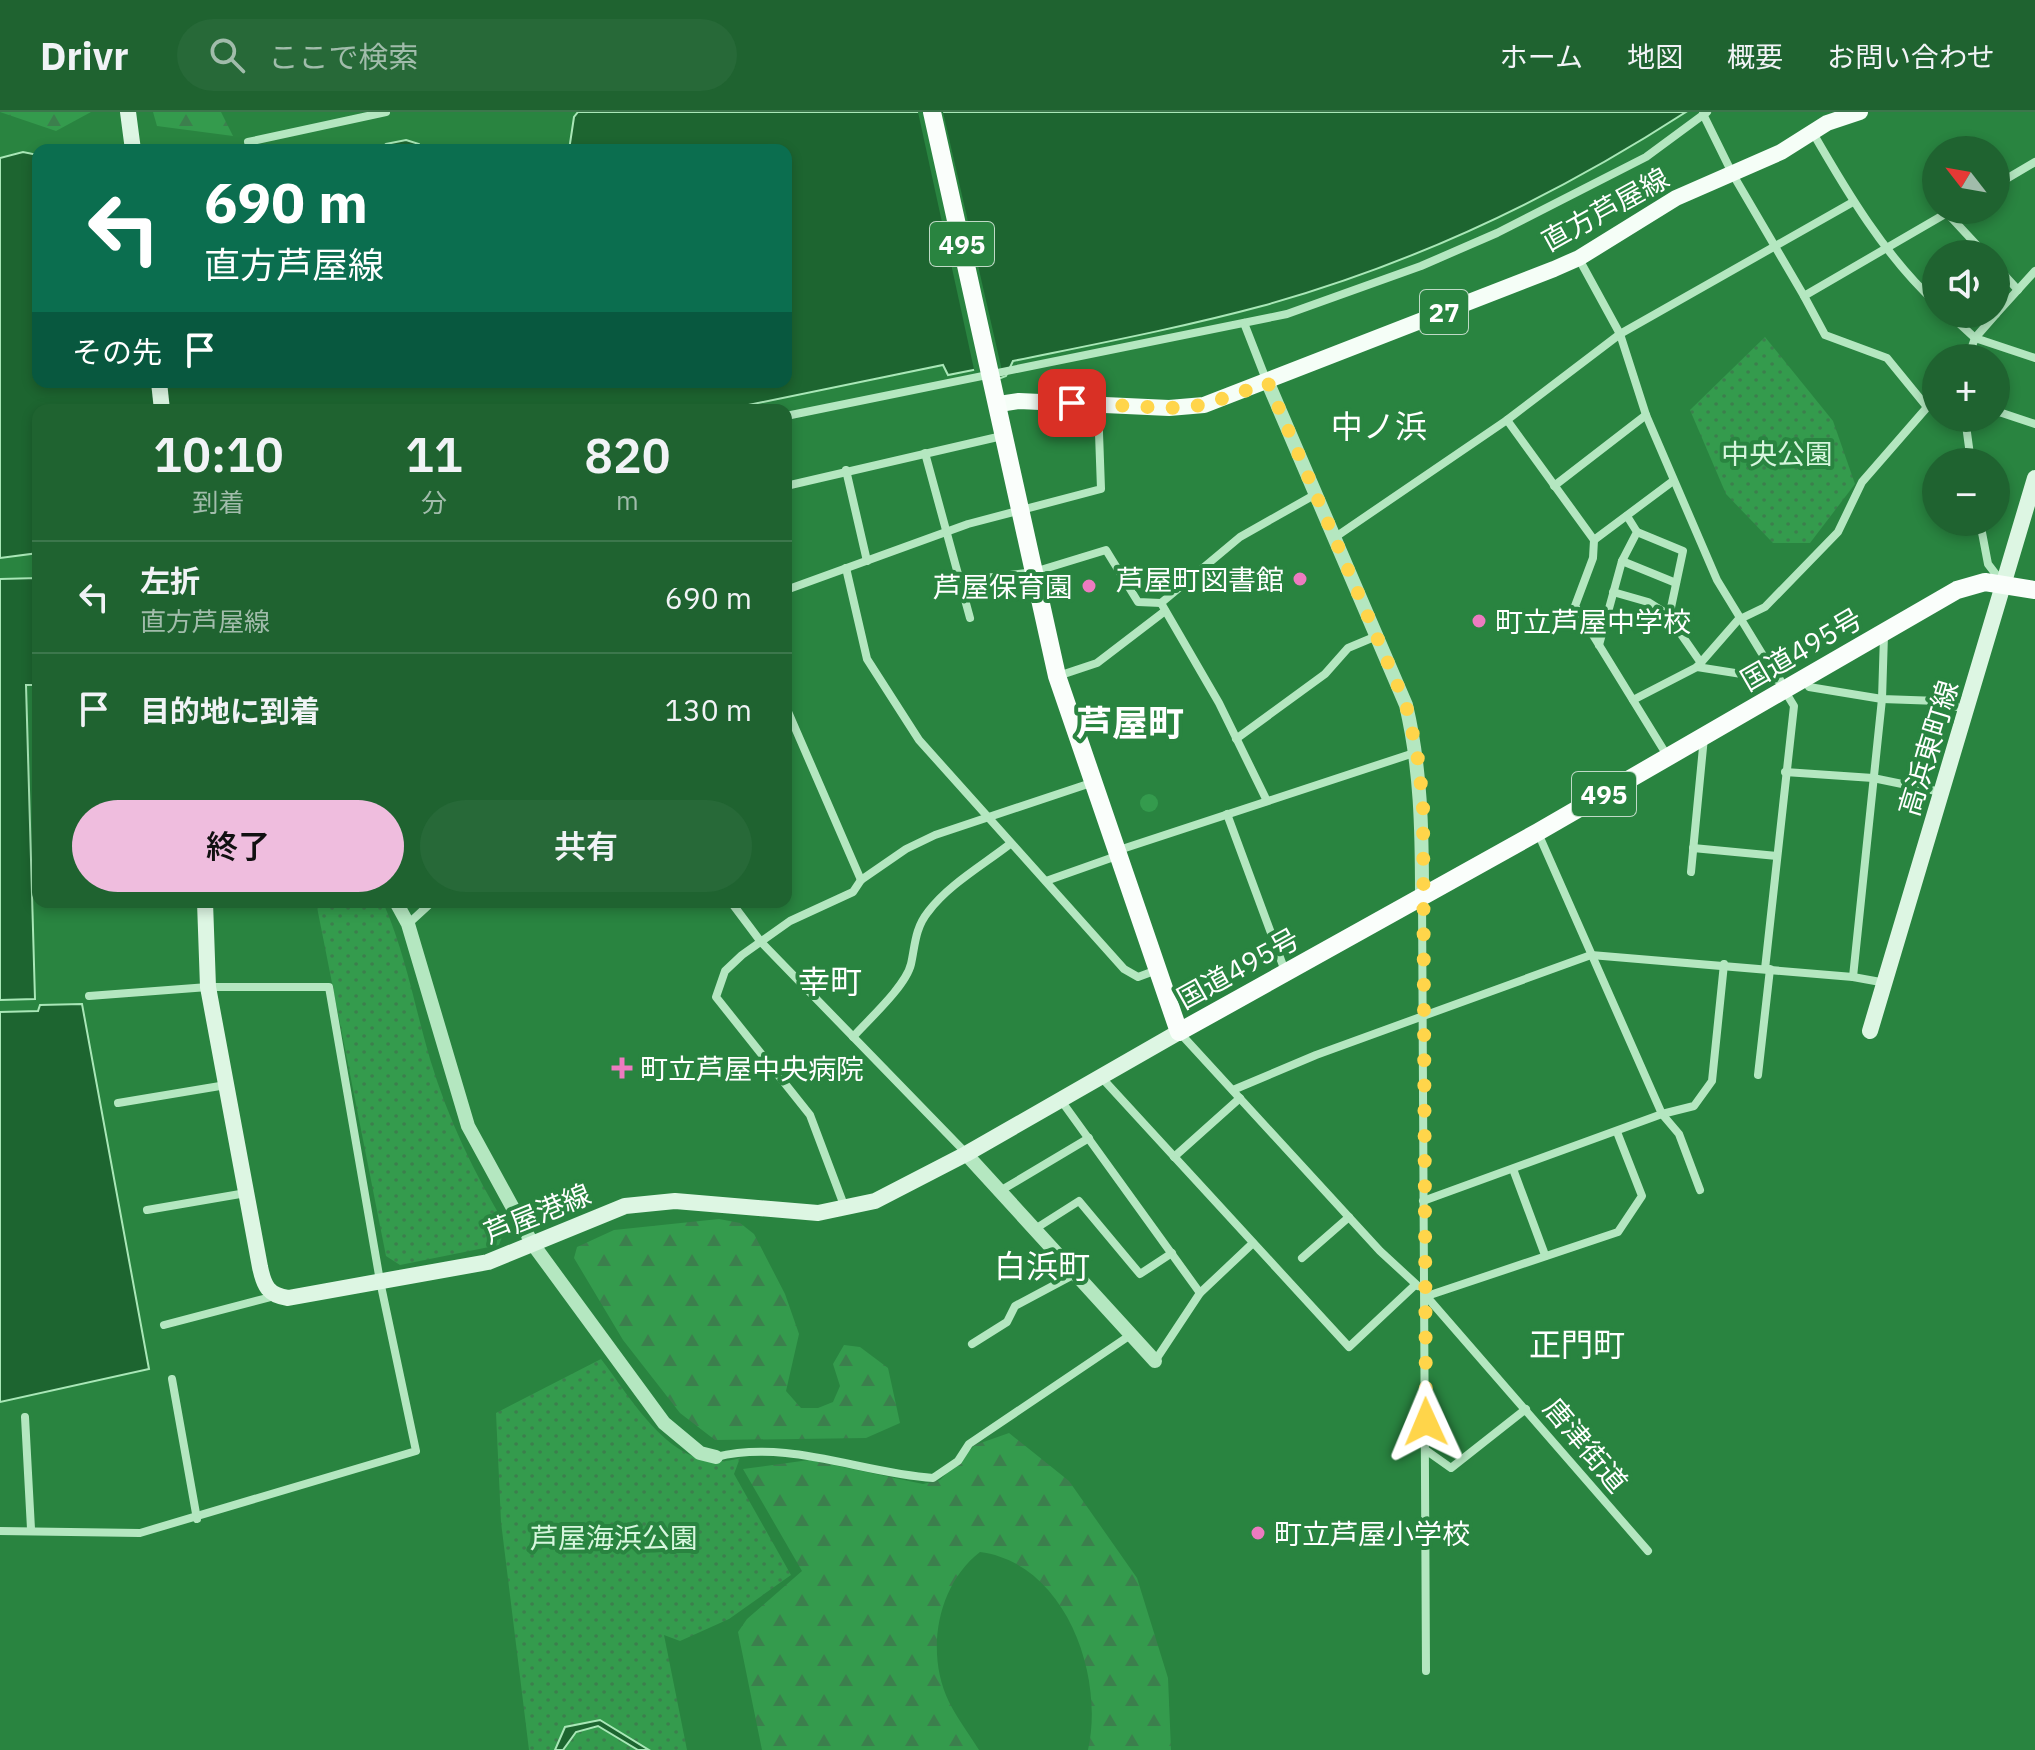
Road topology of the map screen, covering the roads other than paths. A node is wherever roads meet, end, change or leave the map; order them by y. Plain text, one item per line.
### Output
1 (128, 112) edge
2 (386, 112) edge
3 (932, 112) edge
4 (1860, 112) edge
5 (1705, 113) edge
6 (1813, 133) junction
7 (248, 142) dead end
8 (132, 144) edge
9 (2035, 162) edge
10 (1732, 173) junction
11 (2010, 177) edge
12 (1853, 202) junction
13 (1930, 224) edge
14 (1960, 224) edge
15 (1973, 240) edge
16 (1774, 247) junction
17 (1889, 248) junction
18 (1579, 258) junction
19 (2035, 271) edge
20 (2010, 281) edge
21 (1922, 290) edge
22 (2018, 290) junction
23 (1804, 296) junction
24 (2010, 299) edge
25 (1244, 323) junction
26 (1964, 328) edge
27 (1984, 328) edge
28 (1620, 334) junction
29 (1975, 338) junction
30 (1973, 344) edge
31 (2035, 358) edge
32 (993, 376) junction
33 (1268, 383) junction
34 (1922, 401) edge
35 (999, 404) junction
36 (1098, 404) junction
37 (1922, 413) edge
38 (792, 415) edge
39 (1646, 415) junction
40 (2010, 416) edge
41 (1507, 420) junction
42 (2035, 424) edge
43 (1002, 436) junction
44 (925, 453) junction
45 (846, 470) junction
46 (2035, 478) edge
47 (1673, 481) junction
48 (792, 484) edge
49 (1554, 486) junction
50 (1316, 494) junction
51 (1019, 508) junction
52 (1627, 516) junction
53 (1637, 532) junction
54 (945, 533) junction
55 (1983, 536) edge
56 (1334, 538) junction
57 (1594, 540) junction
58 (867, 561) junction
59 (1622, 561) junction
60 (846, 568) junction
61 (1034, 572) junction
62 (959, 581) junction
63 (1676, 583) junction
64 (2004, 584) junction
65 (792, 588) edge
66 (2035, 590) edge
67 (1613, 592) junction
68 (1163, 607) junction
69 (1669, 617) junction
70 (970, 618) dead end
71 (1738, 620) junction
72 (1884, 634) junction
73 (1379, 635) junction
74 (1599, 645) junction
75 (1699, 665) junction
76 (1057, 676) junction
77 (1804, 679) junction
78 (1783, 685) junction
79 (1882, 699) junction
80 (1633, 700) junction
81 (1966, 710) junction
82 (792, 721) edge
83 (1704, 737) junction
84 (1236, 739) junction
85 (1417, 752) junction
86 (1668, 757) junction
87 (1785, 772) junction
88 (1873, 778) junction
89 (1091, 783) junction
90 (1941, 792) junction
91 (1267, 801) junction
92 (1227, 814) junction
93 (985, 817) junction
94 (1538, 832) junction
95 (1010, 844) junction
96 (1693, 848) junction
97 (1116, 851) junction
98 (1777, 856) junction
99 (1691, 872) dead end
100 (861, 880) junction
101 (1046, 881) junction
102 (1422, 896) junction
103 (205, 908) edge
104 (399, 908) edge
105 (425, 908) edge
106 (736, 908) edge
107 (408, 924) junction
108 (761, 942) junction
109 (1591, 955) junction
110 (1724, 964) junction
111 (1768, 969) junction
112 (1157, 970) junction
113 (1287, 975) junction
114 (1853, 977) junction
115 (1886, 984) junction
116 (208, 987) junction
117 (89, 996) dead end
118 (1423, 1017) junction
119 (1870, 1031) dead end
120 (1179, 1032) junction
121 (853, 1037) junction
122 (1758, 1075) dead end
123 (1101, 1077) junction
124 (227, 1085) junction
125 (1233, 1090) junction
126 (1060, 1098) junction
127 (1240, 1098) junction
128 (118, 1103) dead end
129 (1662, 1114) junction
130 (1617, 1132) junction
131 (1089, 1138) junction
132 (966, 1154) junction
133 (1174, 1157) junction
134 (1513, 1169) junction
135 (1700, 1190) dead end
136 (1000, 1191) junction
137 (246, 1193) junction
138 (1423, 1201) junction
139 (845, 1209) junction
140 (147, 1210) dead end
141 (1349, 1217) junction
142 (1035, 1229) junction
143 (532, 1243) junction
144 (1253, 1243) junction
145 (1172, 1253) junction
146 (1545, 1255) junction
147 (1302, 1258) dead end
148 (1075, 1274) junction
149 (380, 1281) junction
150 (1414, 1286) junction
151 (1426, 1292) junction
152 (1200, 1293) junction
153 (275, 1296) junction
154 (164, 1325) dead end
155 (1129, 1336) junction
156 (972, 1344) dead end
157 (1155, 1361) joint
158 (172, 1379) dead end
159 (1526, 1409) junction
160 (25, 1417) dead end
161 (1427, 1451) junction
162 (716, 1457) joint
163 (197, 1519) junction
164 (31, 1529) junction
165 (0, 1531) edge
166 (1648, 1551) dead end
167 (1426, 1671) dead end

1 - 8 main road
2 - 7 street
3 - 32 highway, 国道495号 / 495
4 - 6 main road, 直方芦屋線 / 27
5 - 10 street
5 - 25 street
6 - 10 main road, 直方芦屋線 / 27
6 - 12 street
9 - 11 street
10 - 16 street
10 - 18 main road, 直方芦屋線 / 27
12 - 16 street
12 - 17 street
13 - 17 street
14 - 15 street
16 - 23 street
16 - 28 street
17 - 21 street
17 - 23 street
18 - 28 street
18 - 33 main road, 直方芦屋線 / 27
19 - 22 street
20 - 22 street
22 - 24 street
23 - 34 street
25 - 32 street
25 - 33 street
26 - 29 street
27 - 29 street
28 - 39 street
28 - 41 street
29 - 30 street
29 - 31 street
32 - 35 highway, 国道495号 / 495
32 - 38 street
33 - 36 main road, 直方芦屋線 / 27
33 - 50 street
35 - 36 main road, 直方芦屋線 / 27
35 - 43 highway, 国道495号 / 495
36 - 51 street
37 - 71 street
39 - 47 street
39 - 49 street
40 - 42 street
41 - 49 street
41 - 56 street
43 - 44 street
43 - 51 highway, 国道495号 / 495
44 - 45 street
44 - 54 street
45 - 48 street
45 - 58 street
46 - 64 main road, 高浜東町線
47 - 52 street
47 - 71 street
49 - 57 street
50 - 56 street
50 - 68 street
51 - 54 street
51 - 61 highway, 国道495号 / 495
52 - 53 street
52 - 57 street
53 - 59 street
53 - 63 street
54 - 58 street
54 - 62 street
55 - 64 street
56 - 73 street
57 - 74 street
58 - 60 street
59 - 63 street
59 - 67 street
60 - 65 street
60 - 93 street
61 - 62 street
61 - 68 street
61 - 76 highway, 国道495号 / 495
62 - 70 street
63 - 69 street
64 - 66 highway, 国道495号 / 495
64 - 72 highway, 国道495号 / 495
64 - 81 main road, 高浜東町線
67 - 69 street
67 - 74 street
68 - 76 street
68 - 84 street
69 - 75 street
71 - 75 street
71 - 78 street
72 - 77 highway, 国道495号 / 495
72 - 79 street
73 - 84 street
73 - 85 street
74 - 80 street
75 - 78 street
75 - 80 street
76 - 89 highway, 国道495号 / 495
77 - 78 highway, 国道495号 / 495
77 - 79 street
78 - 83 highway, 国道495号 / 495
78 - 87 street
79 - 81 street
79 - 88 street
80 - 86 street
81 - 90 main road, 高浜東町線
82 - 100 street
83 - 86 highway, 国道495号 / 495
83 - 96 street
84 - 91 street
85 - 91 street
85 - 102 street
86 - 94 highway, 国道495号 / 495
87 - 88 street
87 - 98 street
88 - 90 street
88 - 114 street
89 - 93 street
89 - 97 highway, 国道495号 / 495
90 - 115 main road, 高浜東町線
91 - 92 street
92 - 97 street
92 - 113 street
93 - 95 street
93 - 100 street
94 - 102 highway, 国道495号 / 495
94 - 109 street
95 - 101 street
95 - 121 street
96 - 98 street
96 - 99 street
97 - 101 street
97 - 112 highway, 国道495号 / 495
98 - 111 street
100 - 108 street
101 - 112 street
102 - 113 highway, 国道495号 / 495
102 - 118 street
103 - 116 main road
104 - 107 street
105 - 107 street
106 - 108 street
107 - 143 street
108 - 121 street
108 - 139 street
109 - 110 street
109 - 118 street
109 - 129 street
110 - 111 street
110 - 129 street
111 - 114 street
111 - 122 street
112 - 120 highway, 国道495号 / 495
113 - 120 highway, 国道495号 / 495
114 - 115 street
115 - 119 main road, 高浜東町線
116 - 117 street
116 - 124 main road
116 - 149 street
118 - 125 street
118 - 138 street
120 - 123 main road, 芦屋港線
120 - 125 street
121 - 132 street
123 - 126 main road, 芦屋港線
123 - 133 street
124 - 128 street
124 - 137 main road
125 - 127 street
126 - 131 street
126 - 132 main road, 芦屋港線
127 - 133 street
127 - 141 street
129 - 130 street
129 - 135 street
130 - 134 street
130 - 146 street
131 - 136 street
131 - 145 street
132 - 136 street
132 - 139 main road, 芦屋港線
133 - 144 street
134 - 138 street
134 - 146 street
136 - 142 street
137 - 140 street
137 - 153 main road
138 - 151 street
139 - 143 main road, 芦屋港線
141 - 147 street
141 - 150 street
142 - 145 street
142 - 148 street
143 - 149 main road, 芦屋港線
143 - 162 street
144 - 150 street
144 - 152 street
145 - 152 street
146 - 151 street
148 - 155 street
148 - 156 street
149 - 153 main road, 芦屋港線
149 - 163 street
150 - 151 street
151 - 159 street, 唐津街道
151 - 161 street
152 - 157 street
153 - 154 street
155 - 157 street
155 - 162 street
158 - 163 street
159 - 161 street
159 - 166 street, 唐津街道
160 - 164 street
161 - 167 street
163 - 164 street
164 - 165 street

